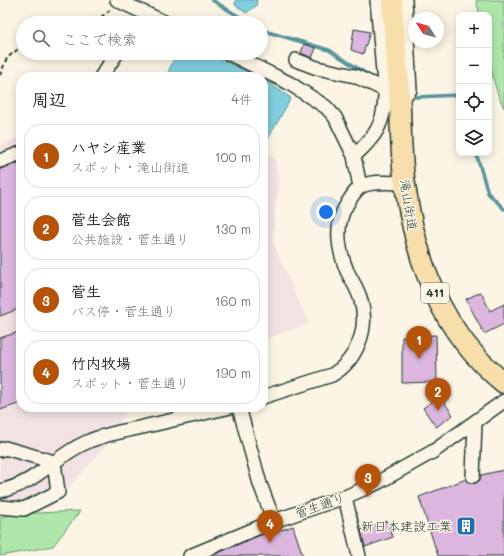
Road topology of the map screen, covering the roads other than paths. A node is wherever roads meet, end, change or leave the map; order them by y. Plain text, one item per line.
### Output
1 (377, 0) edge
2 (392, 0) edge
3 (405, 0) edge
4 (116, 4) edge
5 (151, 16) edge
6 (112, 60) edge
7 (242, 60) edge
8 (296, 60) dead end
9 (104, 72) edge
10 (267, 72) edge
11 (268, 73) edge
12 (392, 95) junction
13 (16, 155) edge
14 (354, 156) junction
15 (0, 161) edge
16 (405, 183) junction
17 (360, 187) junction
18 (504, 383) edge
19 (268, 396) edge
20 (504, 401) edge
21 (208, 412) edge
22 (240, 412) edge
23 (475, 423) junction
24 (0, 450) edge
25 (54, 462) junction
26 (473, 476) dead end
27 (0, 491) edge
28 (345, 497) junction
29 (0, 507) edge
30 (274, 521) junction
31 (190, 556) edge
32 (359, 556) edge

1 - 12 street
2 - 12 highway, 滝山街道 / 411
3 - 12 street
4 - 5 street
6 - 9 street
7 - 10 street
8 - 12 street
11 - 14 street
12 - 14 street
12 - 16 highway, 滝山街道 / 411
13 - 15 street
14 - 17 street
16 - 17 street
16 - 18 highway, 滝山街道 / 411
17 - 19 street
20 - 23 street, 菅生通り
21 - 25 street
22 - 30 street
23 - 26 street
23 - 28 street, 菅生通り
24 - 25 street
25 - 27 street
25 - 29 street
28 - 30 street, 菅生通り
28 - 32 street
30 - 31 street, 菅生通り

